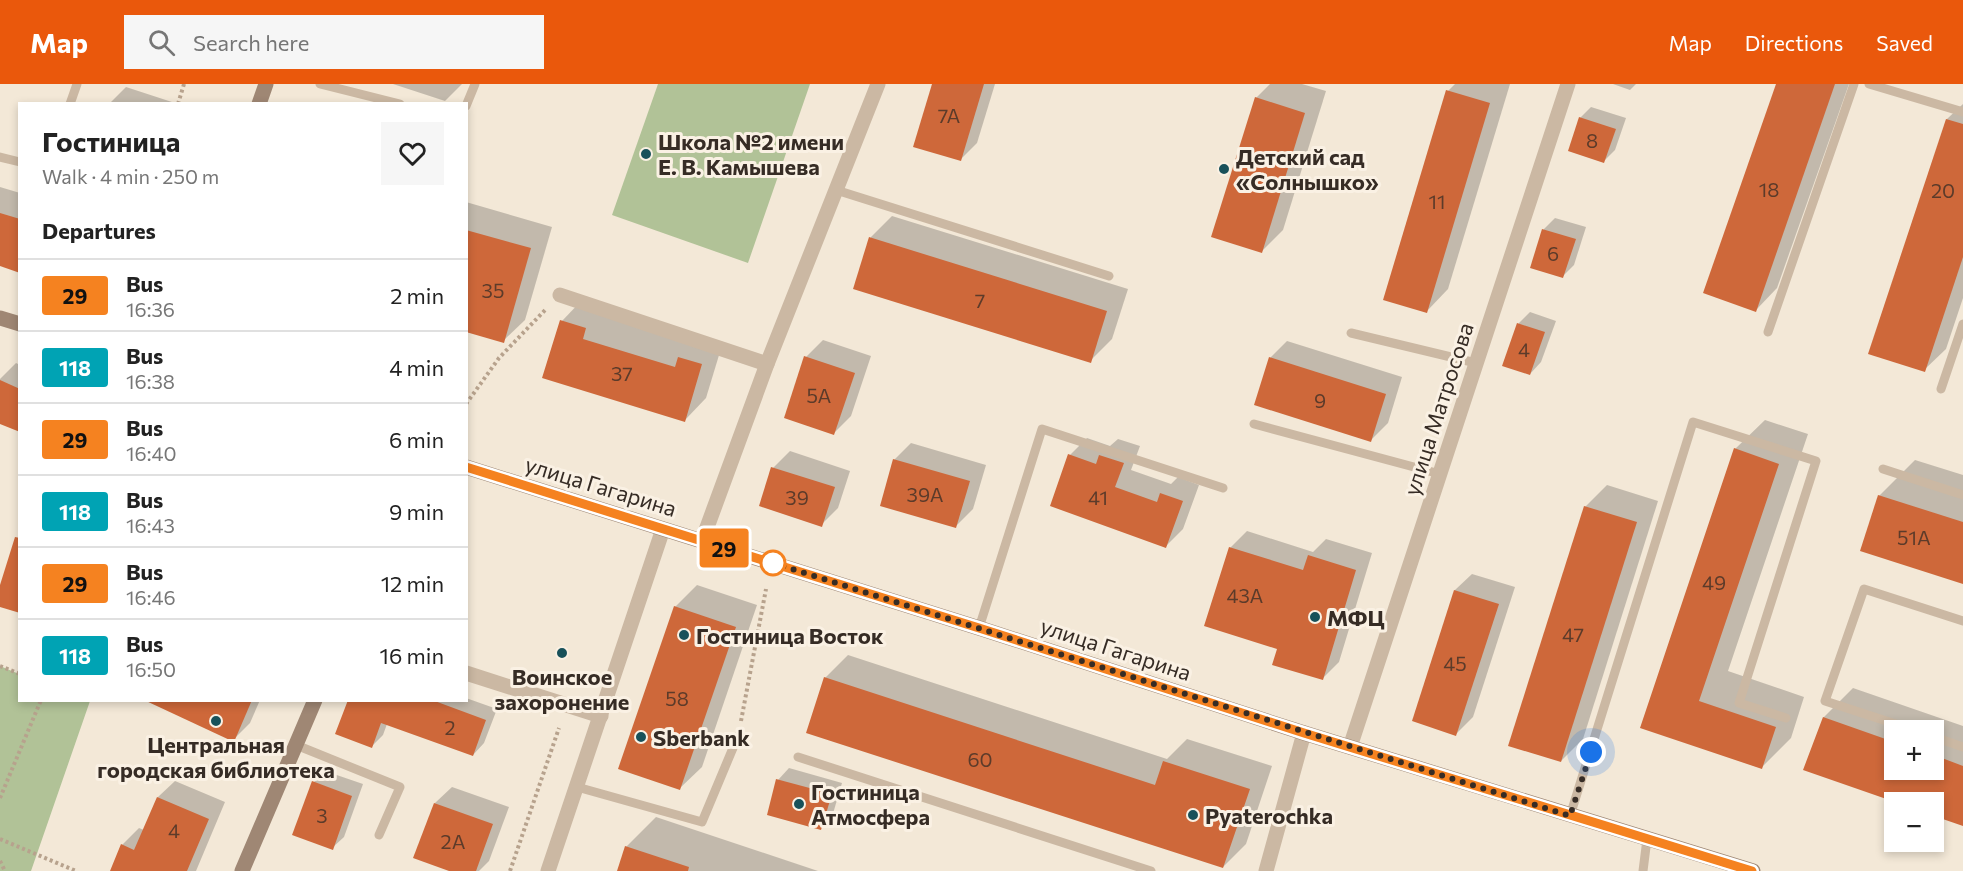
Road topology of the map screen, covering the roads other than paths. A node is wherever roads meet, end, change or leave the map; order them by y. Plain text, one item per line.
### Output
1 (77, 84) edge
2 (266, 84) edge
3 (320, 84) edge
4 (475, 84) edge
5 (878, 84) edge
6 (1568, 84) edge
7 (1854, 84) edge
8 (1869, 84) edge
9 (358, 88) edge
10 (70, 102) edge
11 (260, 102) edge
12 (395, 102) edge
13 (468, 102) edge
14 (1963, 112) edge
15 (0, 157) edge
16 (18, 162) edge
17 (836, 190) junction
18 (1109, 276) dead end
19 (560, 295) road end
20 (0, 318) edge
21 (18, 323) edge
22 (1963, 324) edge
23 (1768, 332) dead end
24 (1351, 333) dead end
25 (1476, 363) junction
26 (767, 364) junction
27 (1941, 389) dead end
28 (1254, 424) dead end
29 (468, 468) edge
30 (1883, 469) dead end
31 (1440, 474) junction
32 (1223, 488) dead end
33 (1963, 495) edge
34 (663, 529) junction
35 (702, 541) junction
36 (1963, 621) edge
37 (979, 628) junction
38 (468, 674) edge
39 (314, 702) edge
40 (601, 716) junction
41 (1786, 718) dead end
42 (1884, 720) edge
43 (1304, 733) junction
44 (738, 736) road end
45 (1944, 740) edge
46 (296, 745) junction
47 (1350, 747) junction
48 (1963, 747) edge
49 (798, 757) dead end
50 (577, 787) junction
51 (1570, 816) junction
52 (379, 836) dead end
53 (1647, 839) junction
54 (242, 871) edge
55 (548, 871) edge
56 (1151, 871) edge
57 (1266, 871) edge
58 (1643, 871) edge
59 (1753, 871) edge

1 - 10 lane
2 - 11 main road
3 - 9 lane
4 - 13 lane
5 - 17 street
6 - 25 street, улица Матросова
7 - 23 lane
8 - 14 lane
9 - 12 lane
15 - 16 lane
17 - 18 lane
17 - 26 street
19 - 26 street
20 - 21 main road
22 - 27 lane
24 - 25 lane
25 - 31 street, улица Матросова
26 - 35 street
28 - 31 lane
29 - 34 main road, улица Гагарина
30 - 33 lane
31 - 47 street, улица Матросова
32 - 37 lane
34 - 35 main road, улица Гагарина
34 - 40 street
35 - 37 main road, улица Гагарина
36 - 42 lane
37 - 43 main road, улица Гагарина
38 - 40 street
39 - 46 main road
40 - 50 street
41 - 51 lane
43 - 47 main road, улица Гагарина
43 - 57 street
44 - 50 lane
45 - 48 lane
46 - 52 lane
46 - 54 main road
47 - 51 main road, улица Гагарина
49 - 56 lane
50 - 55 street
51 - 53 main road, улица Гагарина
53 - 58 lane
53 - 59 main road, улица Гагарина

